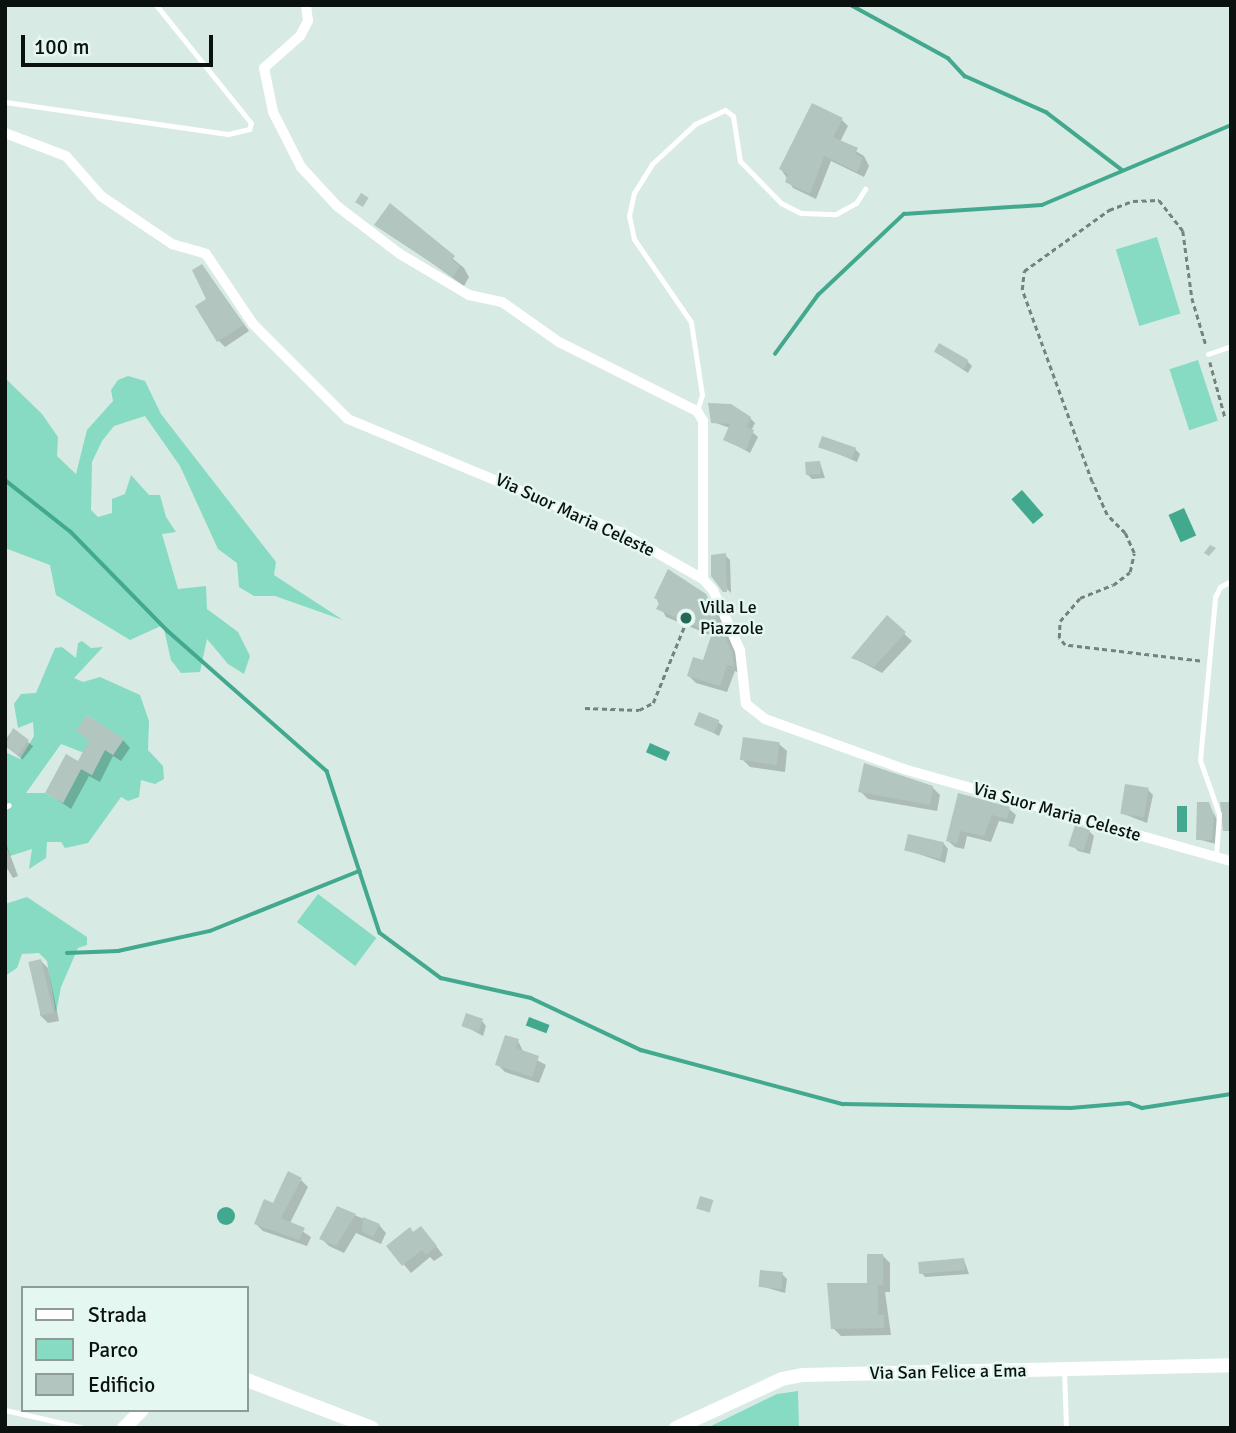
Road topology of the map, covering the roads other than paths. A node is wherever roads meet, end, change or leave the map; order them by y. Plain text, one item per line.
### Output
1 (156, 5) edge
2 (306, 5) edge
3 (5, 102) edge
4 (5, 133) edge
5 (865, 189) dead end
6 (1231, 346) edge
7 (1208, 354) road end
8 (697, 411) junction
9 (703, 579) junction
10 (1231, 581) edge
11 (1216, 857) junction
12 (1231, 861) edge
13 (1231, 1365) edge
14 (1065, 1370) junction
15 (248, 1380) edge
16 (5, 1410) edge
17 (140, 1412) edge
18 (83, 1428) edge
19 (124, 1428) edge
20 (372, 1428) edge
21 (677, 1428) edge
22 (1066, 1428) edge

1 - 3 lane
2 - 8 street
4 - 9 street, Via Suor Maria Celeste
5 - 8 lane
6 - 7 lane
8 - 9 street
9 - 11 street, Via Suor Maria Celeste
10 - 11 lane
11 - 12 street, Via Suor Maria Celeste
13 - 14 street, Via San Felice a Ema
14 - 21 street, Via San Felice a Ema
14 - 22 lane
15 - 20 street
16 - 18 lane
17 - 19 street

